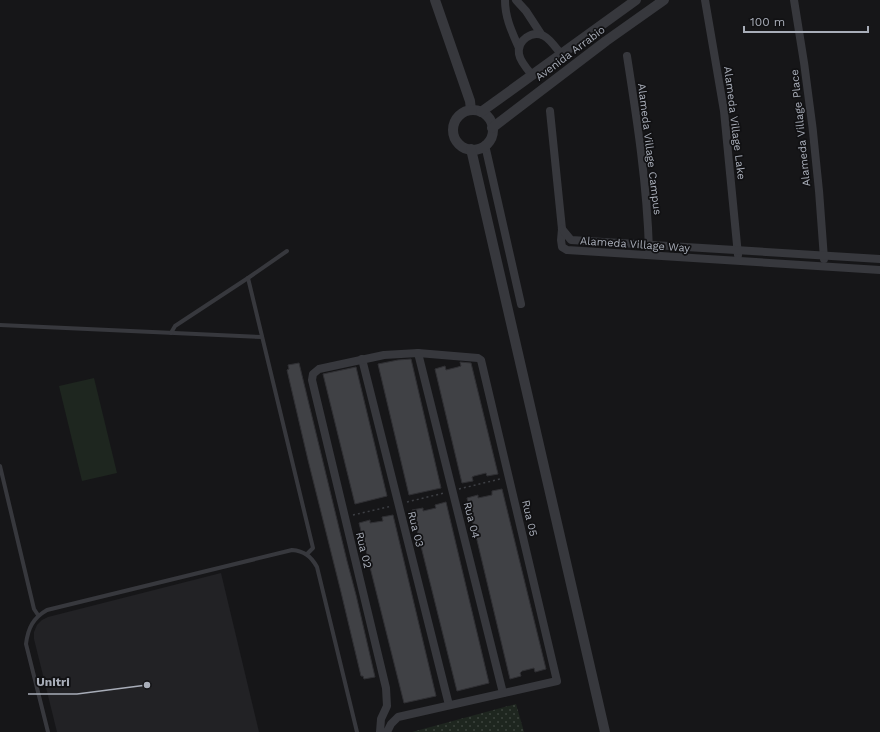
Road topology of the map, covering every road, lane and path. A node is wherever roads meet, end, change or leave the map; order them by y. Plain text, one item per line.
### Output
1 (435, 0) edge
2 (506, 0) edge
3 (516, 0) edge
4 (636, 0) edge
5 (664, 0) edge
6 (705, 0) edge
7 (794, 0) edge
8 (598, 27) junction
9 (541, 34) junction
10 (606, 41) junction
11 (519, 48) junction
12 (561, 54) junction
13 (627, 56) dead end
14 (532, 75) junction
15 (476, 111) junction
16 (550, 111) dead end
17 (492, 128) junction
18 (485, 145) junction
19 (471, 149) junction
20 (562, 229) junction
21 (649, 244) junction
22 (738, 250) junction
23 (287, 251) dead end
24 (824, 255) junction
25 (650, 256) junction
26 (880, 258) edge
27 (739, 261) junction
28 (824, 266) junction
29 (880, 270) edge
30 (248, 278) junction
31 (521, 304) dead end
32 (0, 326) edge
33 (171, 333) junction
34 (262, 337) junction
35 (418, 352) junction
36 (362, 359) junction
37 (0, 466) edge
38 (509, 477) junction
39 (453, 491) junction
40 (399, 504) junction
41 (345, 517) junction
42 (307, 554) junction
43 (38, 615) junction
44 (503, 693) junction
45 (449, 705) junction
46 (387, 706) junction
47 (398, 716) junction
48 (381, 719) junction
49 (391, 724) junction
50 (48, 732) edge
51 (357, 732) edge
52 (380, 732) edge
53 (387, 732) edge
54 (605, 732) edge

1 - 15 street
2 - 11 street
3 - 9 street
4 - 8 street, Avenida Arrabio
5 - 10 street, Avenida Arrabio
6 - 22 street, Alameda Village Lake
7 - 24 street, Alameda Village Place
8 - 10 street
8 - 12 street, Avenida Arrabio
9 - 11 street
9 - 12 street
10 - 17 street, Avenida Arrabio
11 - 14 street
12 - 14 street, Avenida Arrabio
13 - 21 street, Alameda Village Campus
14 - 15 street, Avenida Arrabio
15 - 17 street
15 - 19 street
16 - 20 street
17 - 18 street
18 - 19 street
18 - 31 street
19 - 54 street
20 - 21 street, Alameda Village Way
20 - 25 street, Alameda Village Way
21 - 22 street, Alameda Village Way
21 - 25 street, Alameda Village Campus
22 - 24 street, Alameda Village Way
22 - 27 street, Alameda Village Lake
23 - 30 lane
24 - 26 street, Alameda Village Way
24 - 28 street, Alameda Village Place
25 - 27 street, Alameda Village Way
27 - 28 street, Alameda Village Way
28 - 29 street, Alameda Village Way
30 - 33 lane
30 - 34 lane
32 - 33 lane
33 - 34 lane
34 - 42 lane
35 - 36 street
35 - 38 street, Rua 05
35 - 39 street, Rua 04
36 - 40 street, Rua 03
36 - 41 street, Rua 02
37 - 43 lane
38 - 39 path
38 - 44 street, Rua 05
39 - 40 path
39 - 44 street, Rua 04
40 - 41 path
40 - 45 street, Rua 03
41 - 46 street, Rua 02
42 - 43 lane
42 - 51 lane
43 - 50 lane
44 - 45 street
45 - 47 street
46 - 47 street
46 - 48 street, Rua 02
47 - 49 street
48 - 49 street
48 - 52 street, Rua 02
49 - 53 street

